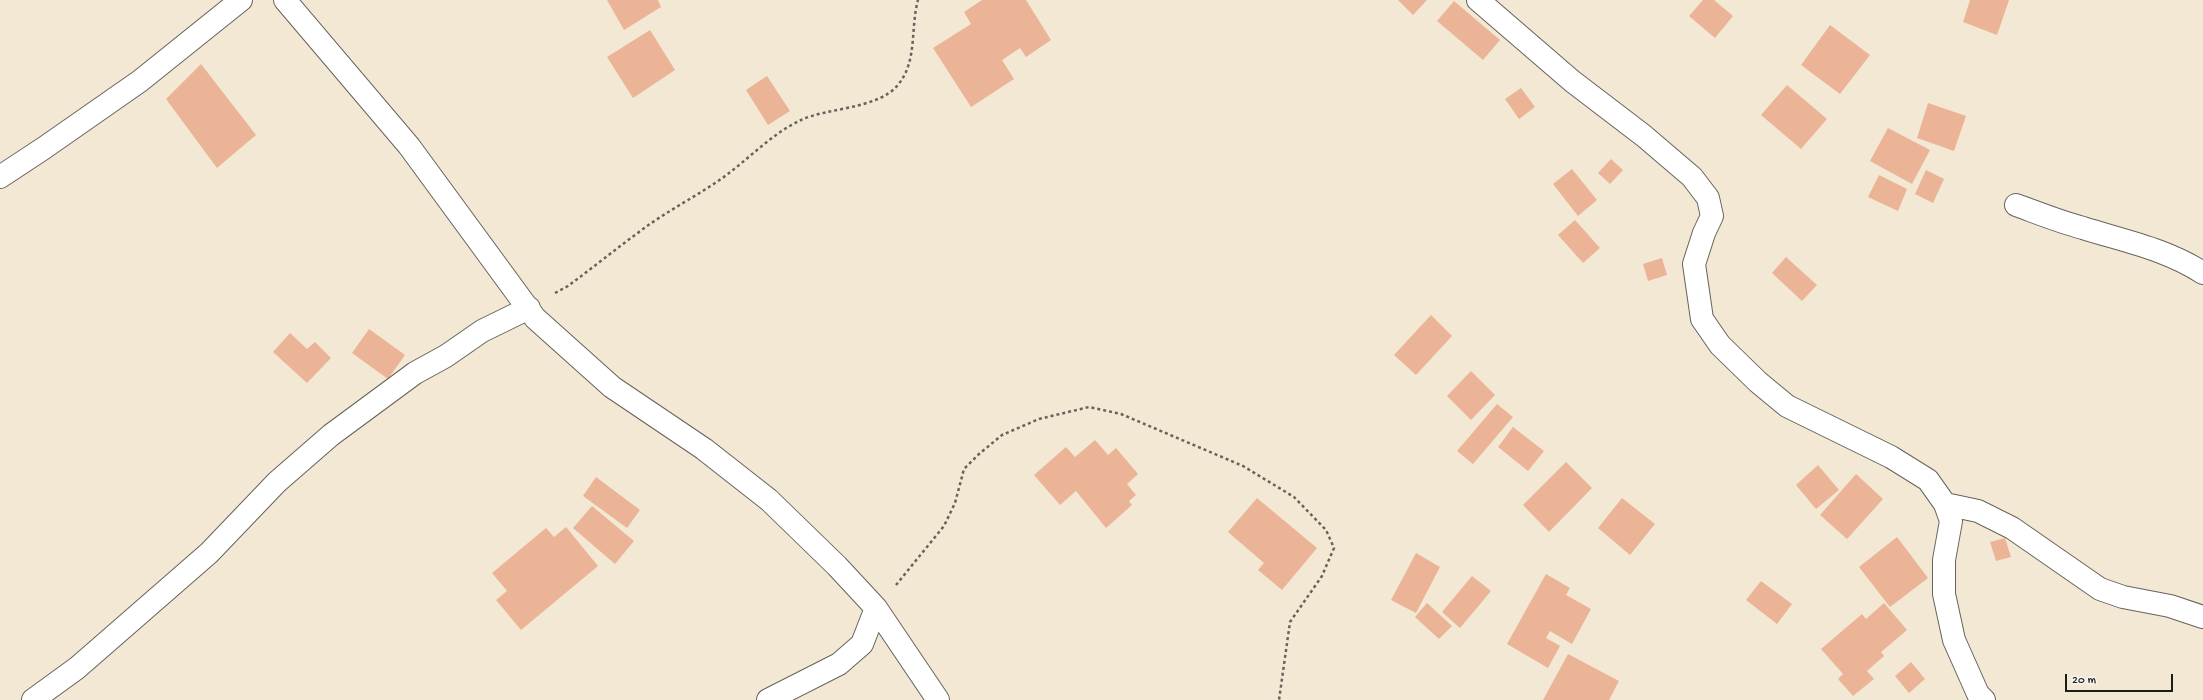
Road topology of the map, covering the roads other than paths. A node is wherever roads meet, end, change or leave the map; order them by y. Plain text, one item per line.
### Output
1 (241, 0) edge
2 (285, 0) edge
3 (1478, 0) edge
4 (0, 177) edge
5 (2016, 205) dead end
6 (2203, 274) edge
7 (529, 308) junction
8 (1945, 504) junction
9 (876, 608) junction
10 (2203, 617) edge
11 (33, 700) edge
12 (768, 700) edge
13 (938, 700) edge
14 (1984, 700) edge

1 - 4 street
2 - 7 street
3 - 8 street
5 - 6 street
7 - 9 street
7 - 11 street
8 - 10 street
8 - 14 street
9 - 12 street
9 - 13 street

